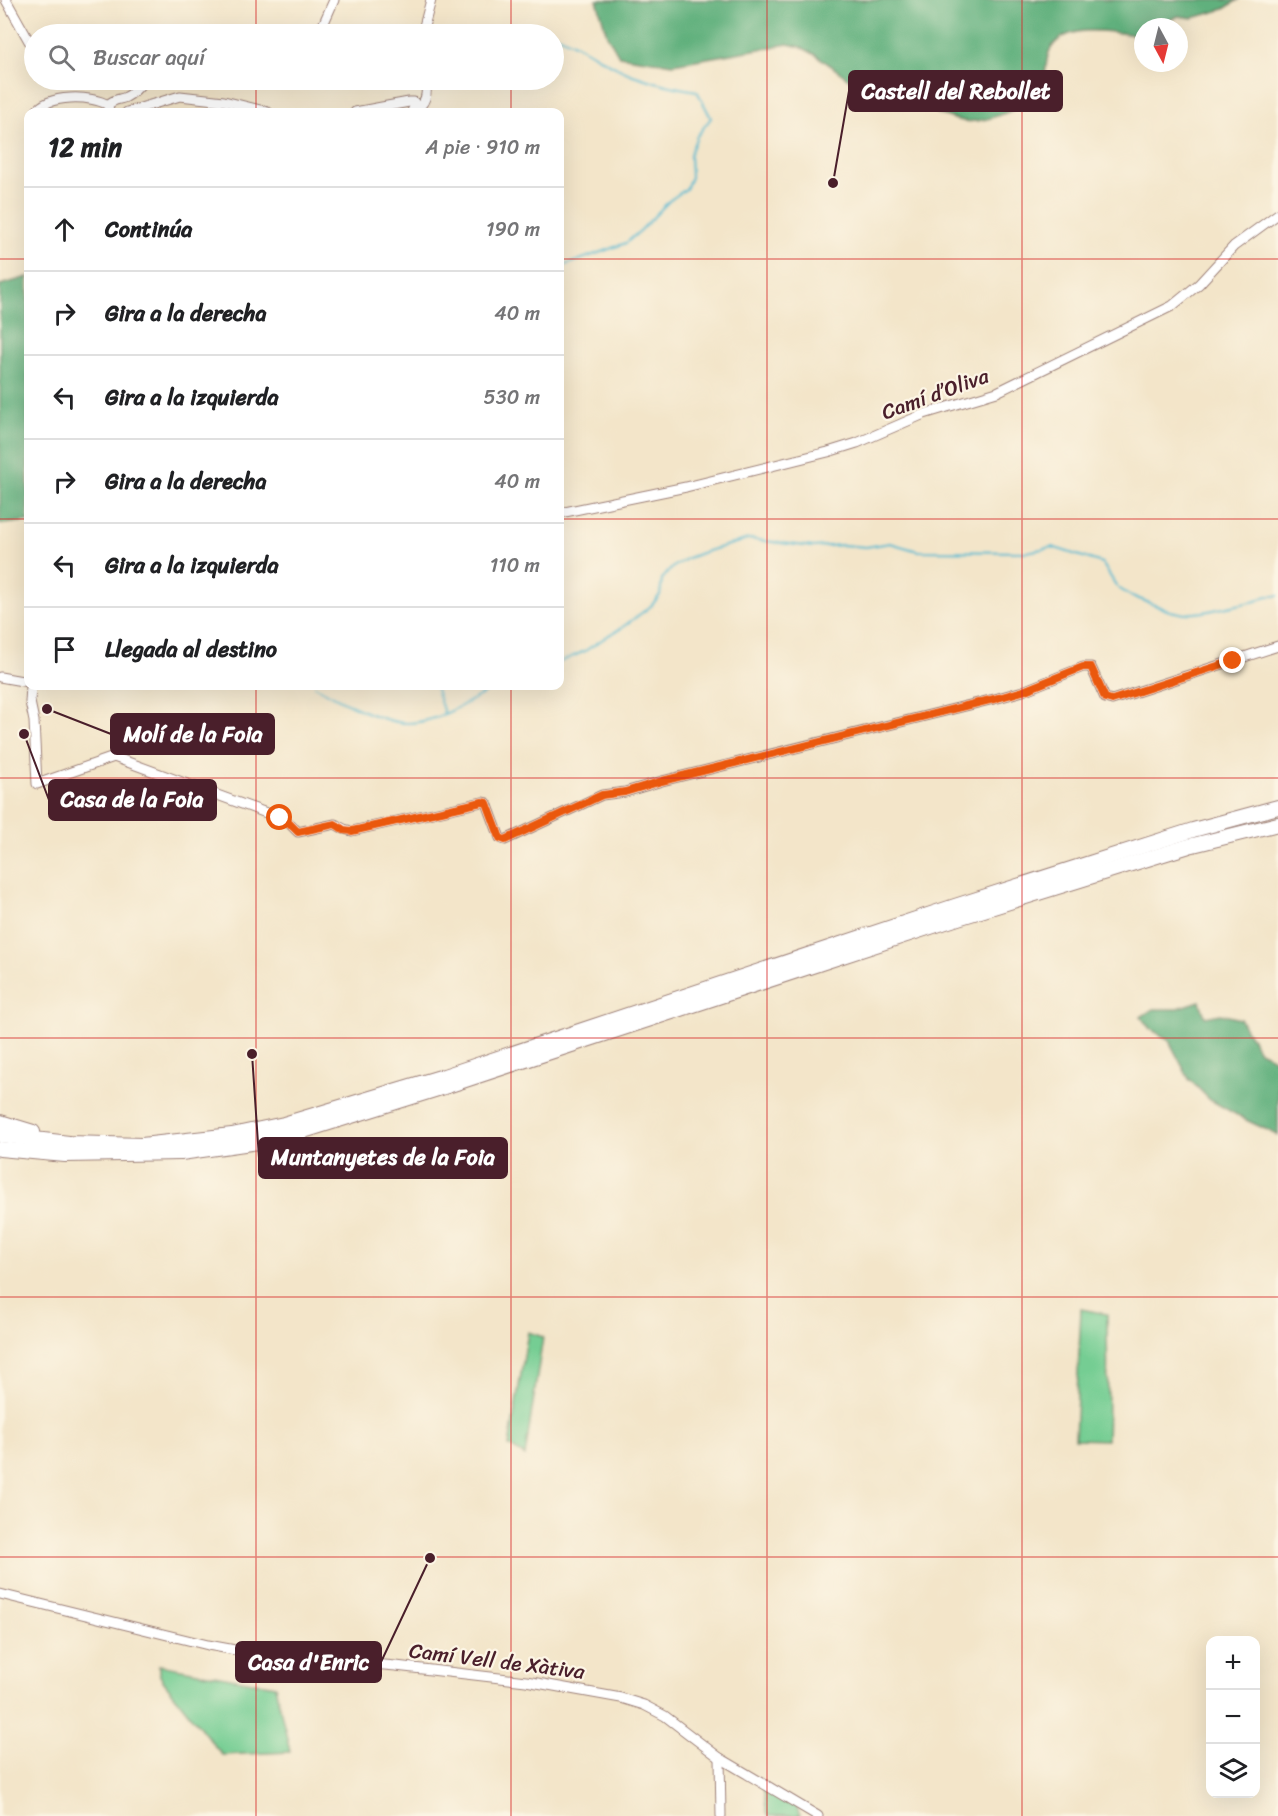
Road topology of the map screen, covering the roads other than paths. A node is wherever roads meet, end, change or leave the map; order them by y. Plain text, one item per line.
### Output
1 (6, 0) edge
2 (334, 0) edge
3 (431, 0) edge
4 (323, 24) edge
5 (425, 24) edge
6 (24, 34) edge
7 (136, 90) edge
8 (427, 90) edge
9 (40, 108) edge
10 (108, 108) edge
11 (109, 108) edge
12 (140, 108) edge
13 (252, 108) edge
14 (377, 108) edge
15 (413, 108) edge
16 (417, 108) edge
17 (1278, 214) edge
18 (564, 512) edge
19 (1278, 646) edge
20 (0, 676) edge
21 (24, 682) edge
22 (30, 690) edge
23 (1278, 807) edge
24 (1278, 824) edge
25 (0, 1122) edge
26 (0, 1135) edge
27 (142, 1144) junction
28 (0, 1149) edge
29 (65, 1155) junction
30 (0, 1157) edge
31 (0, 1594) edge
32 (720, 1758) junction
33 (812, 1814) edge
34 (721, 1816) edge

1 - 6 street
2 - 4 street
3 - 5 street
7 - 11 street
8 - 16 street
9 - 10 street
12 - 13 street
14 - 15 street
17 - 18 street, Camí d’Oliva
19 - 22 street
20 - 21 street
23 - 27 highway
24 - 29 highway
25 - 27 highway
26 - 27 highway
28 - 29 highway
29 - 30 highway
31 - 32 street, Camí Vell de Xàtiva
32 - 33 street, Camí Vell de Xàtiva
32 - 34 street

